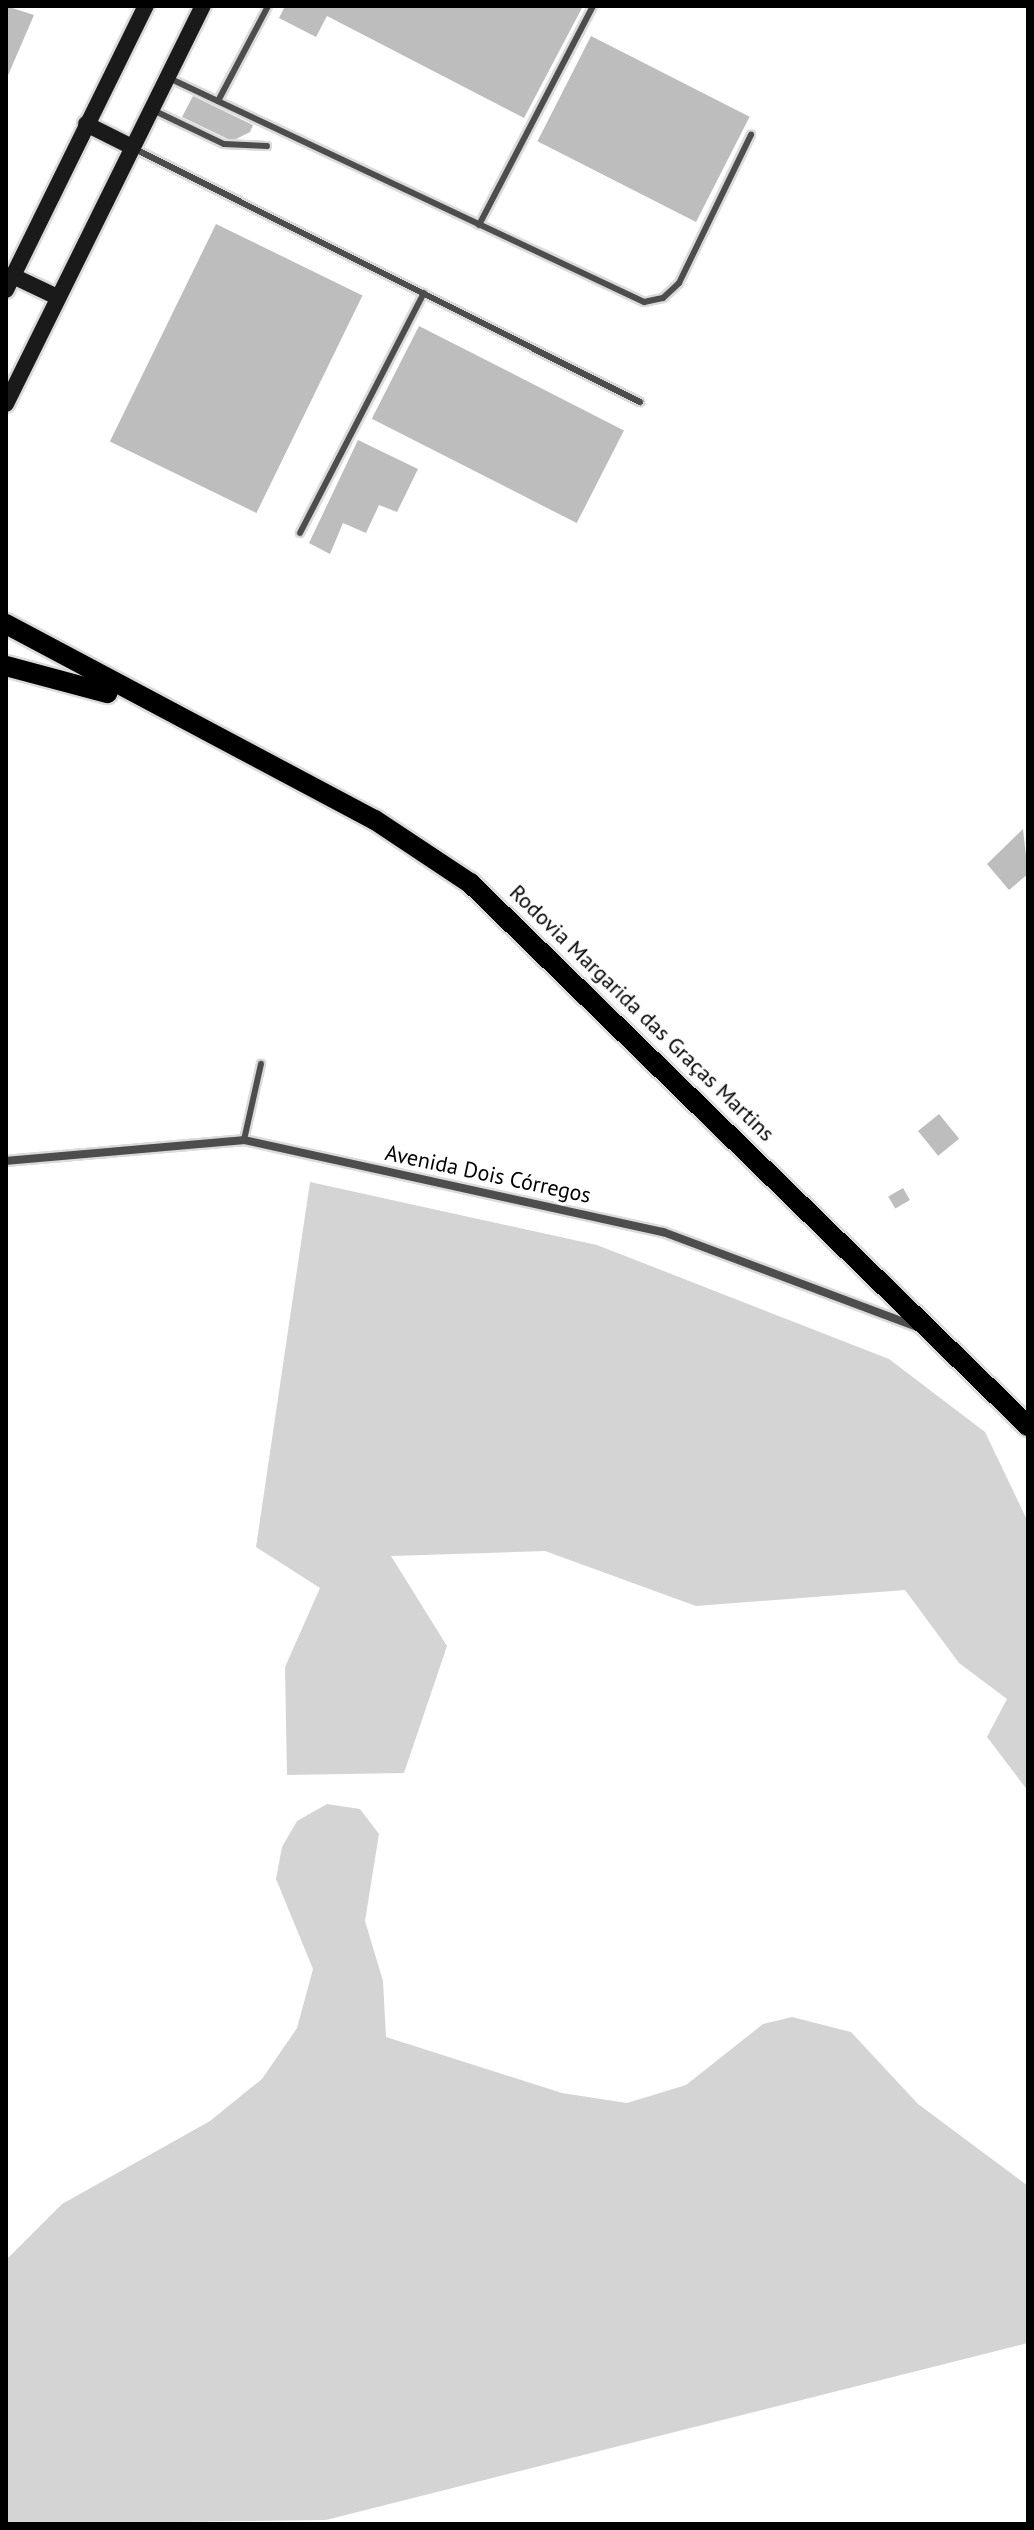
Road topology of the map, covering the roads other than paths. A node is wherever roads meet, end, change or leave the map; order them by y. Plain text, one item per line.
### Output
1 (146, 6) edge
2 (203, 6) edge
3 (268, 6) edge
4 (593, 6) edge
5 (167, 77) junction
6 (218, 101) junction
7 (151, 109) junction
8 (86, 124) junction
9 (751, 135) dead end
10 (267, 146) dead end
11 (132, 147) junction
12 (479, 225) junction
13 (10, 283) edge
14 (424, 293) junction
15 (57, 297) junction
16 (640, 402) dead end
17 (6, 404) edge
18 (300, 533) dead end
19 (6, 615) edge
20 (6, 624) edge
21 (42, 647) junction
22 (6, 666) edge
23 (164, 713) junction
24 (261, 1064) dead end
25 (244, 1140) junction
26 (6, 1161) edge
27 (945, 1340) junction
28 (1028, 1426) edge

1 - 8 main road
2 - 5 main road
3 - 6 lane
4 - 12 lane
5 - 6 lane
5 - 7 main road
6 - 12 lane
7 - 10 lane
7 - 11 main road
8 - 11 main road
8 - 13 main road
9 - 12 lane
11 - 14 lane
11 - 15 main road
13 - 15 main road
14 - 16 lane
14 - 18 lane
15 - 17 main road
19 - 21 main road
20 - 21 main road, Rodovia Margarida das Graças Martins
21 - 23 main road, Rodovia Margarida das Graças Martins
22 - 23 main road, Rodovia Margarida das Graças Martins
23 - 27 main road, Rodovia Margarida das Graças Martins
24 - 25 lane
25 - 26 street, Avenida Dois Córregos
25 - 27 street, Avenida Dois Córregos
27 - 28 main road, Rodovia Margarida das Graças Martins

